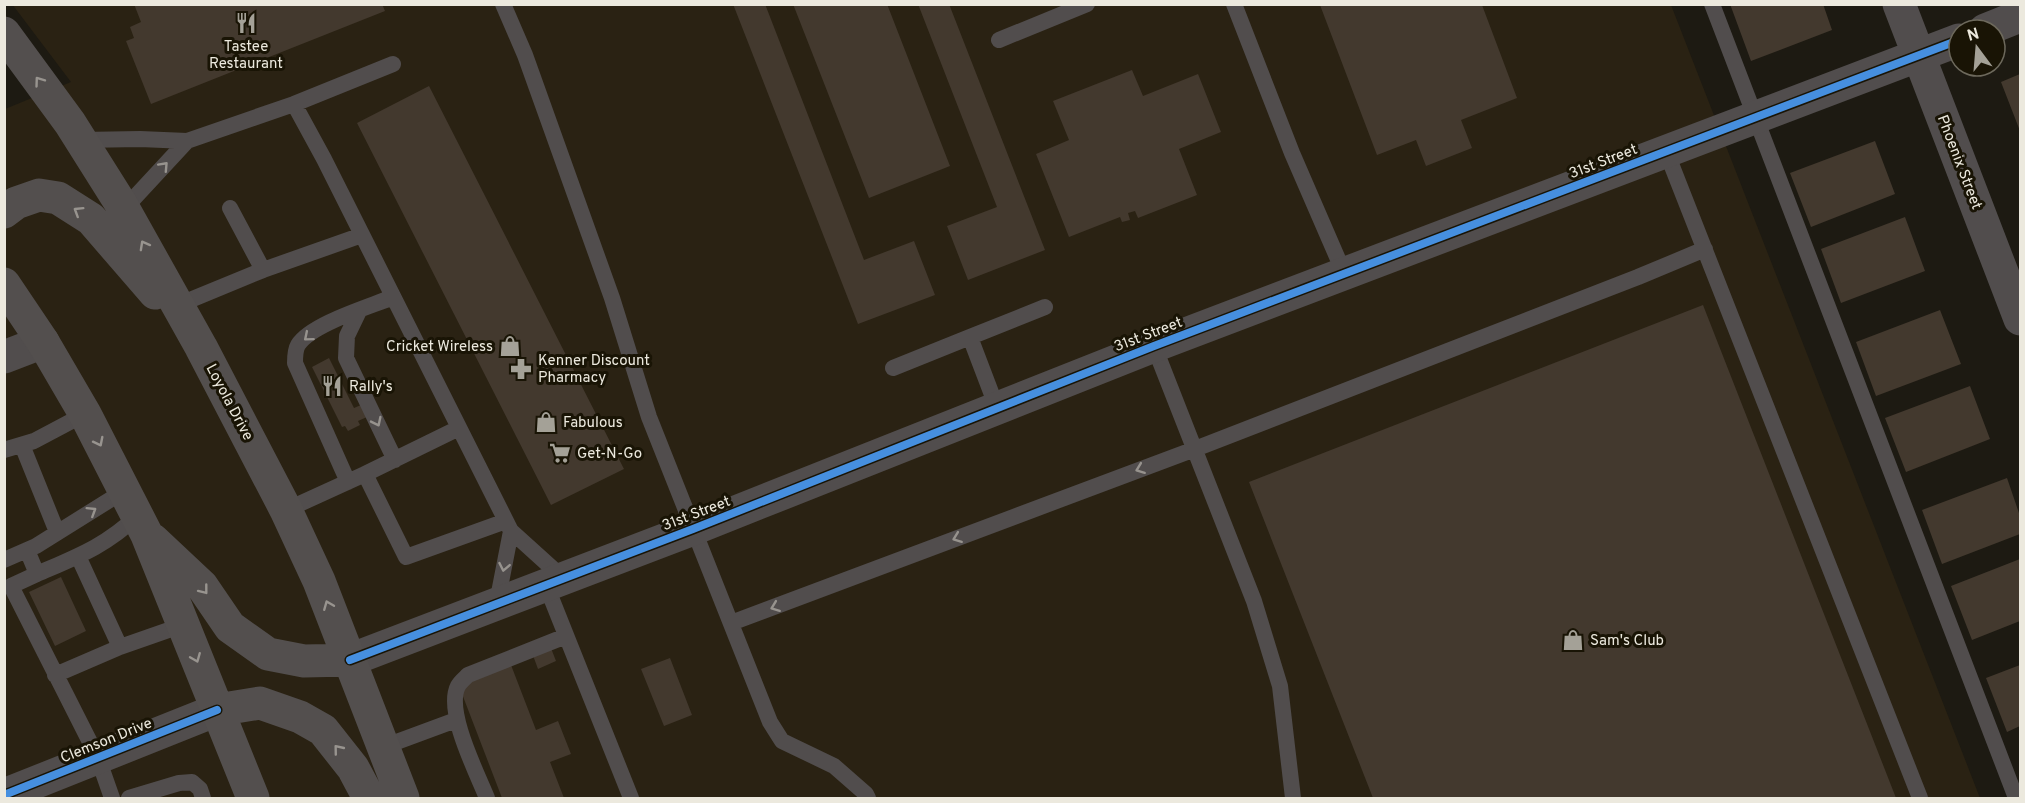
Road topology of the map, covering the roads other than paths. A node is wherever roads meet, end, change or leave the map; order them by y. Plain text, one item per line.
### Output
1 (503, 4) edge
2 (1087, 4) edge
3 (1234, 4) edge
4 (1712, 4) edge
5 (1899, 4) edge
6 (4, 33) edge
7 (999, 40) dead end
8 (1947, 44) edge
9 (1919, 55) junction
10 (393, 64) dead end
11 (294, 104) junction
12 (1757, 116) junction
13 (81, 140) junction
14 (187, 141) junction
15 (1666, 151) junction
16 (230, 208) dead end
17 (124, 209) junction
18 (4, 212) edge
19 (362, 235) junction
20 (1705, 249) junction
21 (263, 270) junction
22 (1344, 273) junction
23 (4, 284) edge
24 (393, 297) junction
25 (178, 305) junction
26 (1045, 307) dead end
27 (359, 311) junction
28 (2020, 319) edge
29 (970, 337) junction
30 (44, 342) junction
31 (1154, 345) junction
32 (201, 347) junction
33 (4, 357) edge
34 (893, 368) dead end
35 (997, 408) junction
36 (85, 414) junction
37 (459, 428) junction
38 (22, 445) junction
39 (1195, 449) junction
40 (4, 450) edge
41 (395, 460) junction
42 (365, 474) junction
43 (348, 482) junction
44 (286, 510) junction
45 (136, 514) junction
46 (509, 526) junction
47 (693, 529) junction
48 (57, 532) junction
49 (27, 550) junction
50 (78, 556) junction
51 (4, 560) edge
52 (37, 574) junction
53 (555, 582) junction
54 (8, 587) edge
55 (497, 603) junction
56 (731, 623) junction
57 (183, 625) junction
58 (566, 636) junction
59 (120, 647) junction
60 (350, 660) junction
61 (55, 675) junction
62 (217, 710) junction
63 (456, 720) junction
64 (383, 747) junction
65 (98, 758) junction
66 (4, 795) edge
67 (112, 798) edge
68 (129, 798) edge
69 (203, 798) edge
70 (253, 798) edge
71 (369, 798) edge
72 (403, 798) edge
73 (487, 798) edge
74 (631, 798) edge
75 (868, 798) edge
76 (1293, 798) edge
77 (1920, 798) edge
78 (2016, 798) edge

1 - 47 lane
2 - 7 lane
3 - 22 lane
4 - 12 lane
5 - 9 street, Phoenix Street
13 -> 6 main road, Loyola Drive
8 - 9 street, 31st Street
9 - 12 street, 31st Street
9 - 28 street, Phoenix Street
10 - 11 lane
11 - 14 lane
11 - 19 lane
12 - 15 street, 31st Street
12 - 78 lane
13 - 14 lane
13 - 17 main road, Loyola Drive
17 -> 14 lane
15 - 20 lane
15 - 22 street, 31st Street
16 - 21 lane
25 -> 17 main road, Loyola Drive
32 -> 18 main road
19 - 21 lane
19 - 24 lane
20 - 39 lane
20 - 77 lane
21 - 25 lane
22 - 31 street, 31st Street
23 - 30 main road
24 - 27 lane
24 - 37 lane
25 - 32 main road, Loyola Drive
26 - 29 lane
27 -> 41 lane
27 -> 43 lane
29 - 34 lane
29 - 35 lane
30 - 33 street
30 - 36 main road
31 - 35 street, 31st Street
31 - 39 lane
32 - 44 main road, Loyola Drive
35 - 47 street, 31st Street
36 - 38 lane
36 -> 45 main road
37 - 41 lane
37 - 46 lane
38 - 40 lane
38 - 48 lane
39 -> 56 lane
39 - 76 lane
41 - 42 lane
42 - 43 lane
42 - 46 lane
43 - 44 lane
60 -> 44 main road, Loyola Drive
48 -> 45 lane
45 - 50 lane
45 - 57 main road
45 -> 60 main road
46 - 53 lane
46 -> 55 lane
47 - 53 street, 31st Street
47 - 56 lane
48 - 49 lane
49 - 51 lane
49 - 52 lane
50 - 52 lane
50 - 59 lane
52 - 54 lane
53 - 55 street, 31st Street
53 - 58 lane
54 - 61 lane
55 - 60 street, 31st Street
56 - 75 lane
57 - 59 lane
57 -> 62 main road
58 - 63 lane
58 - 74 lane
59 - 61 lane
60 - 64 main road, Loyola Drive
61 - 65 lane
62 - 65 street, Clemson Drive
62 - 70 main road
71 -> 62 main road
63 - 64 lane
63 - 73 lane
64 - 72 main road, Loyola Drive
65 - 66 street, Clemson Drive
65 - 67 lane
68 - 69 lane

